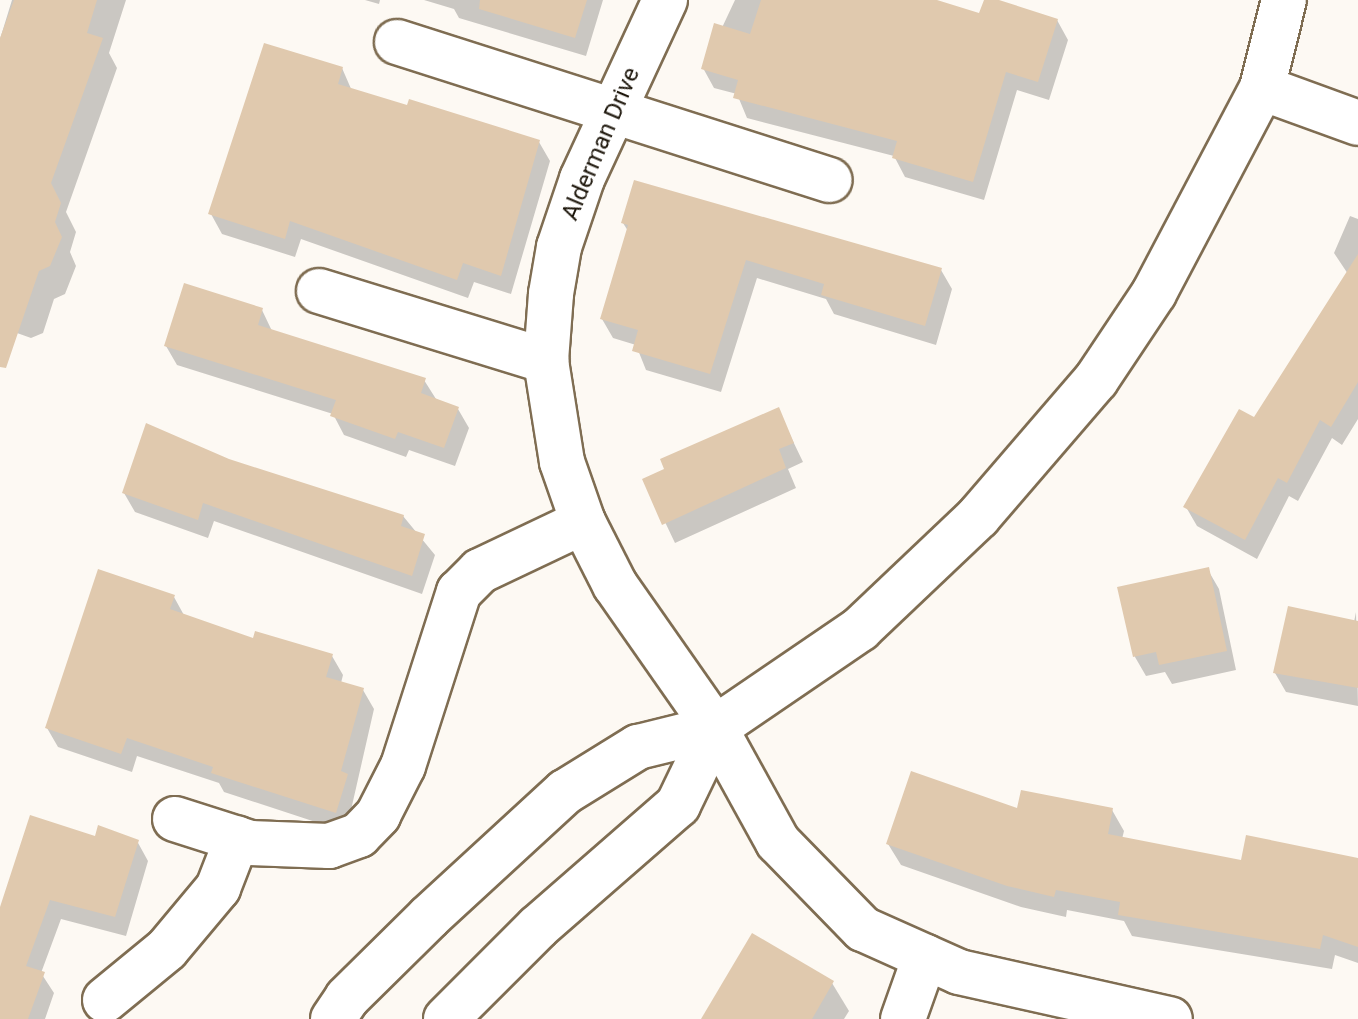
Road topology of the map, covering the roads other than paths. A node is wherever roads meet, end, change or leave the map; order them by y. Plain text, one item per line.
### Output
1 (665, 0) edge
2 (1284, 0) edge
3 (397, 42) dead end
4 (1262, 88) junction
5 (614, 111) junction
6 (1358, 123) edge
7 (829, 180) dead end
8 (319, 291) dead end
9 (546, 361) junction
10 (583, 522) junction
11 (715, 728) junction
12 (175, 819) dead end
13 (237, 839) junction
14 (925, 957) junction
15 (105, 1000) dead end
16 (333, 1019) edge
17 (446, 1019) edge
18 (903, 1019) edge
19 (1170, 1019) edge

1 - 5 street, Alderman Drive
2 - 4 street
3 - 5 street
4 - 6 street
4 - 11 street
5 - 7 street
5 - 9 street, Alderman Drive
8 - 9 street
9 - 10 street, Alderman Drive
10 - 11 street, Alderman Drive
10 - 13 street
11 - 14 street, Alderman Drive
11 - 16 street
11 - 17 street
12 - 13 street
13 - 15 street
14 - 18 street
14 - 19 street, Alderman Drive

